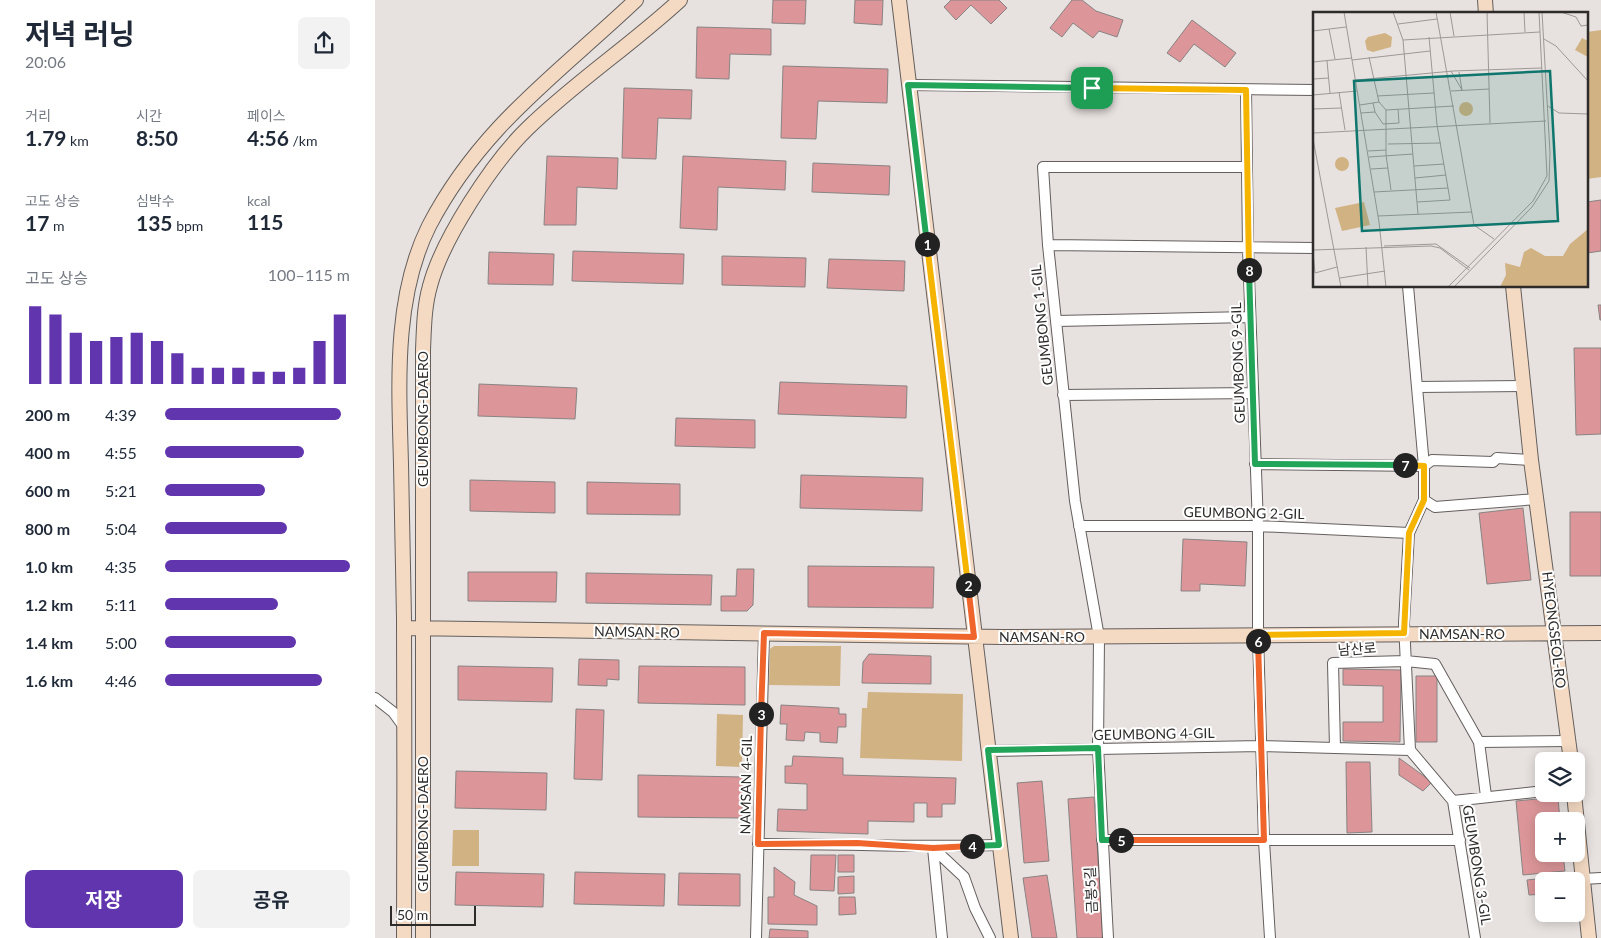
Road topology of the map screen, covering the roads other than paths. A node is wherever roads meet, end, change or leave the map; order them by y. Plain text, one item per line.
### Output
1 (636, 0) edge
2 (680, 0) edge
3 (899, 0) edge
4 (908, 85) junction
5 (1246, 90) junction
6 (1313, 90) edge
7 (1247, 167) junction
8 (1048, 245) junction
9 (1313, 248) edge
10 (1248, 249) junction
11 (1408, 288) edge
12 (1513, 288) edge
13 (1251, 317) junction
14 (1055, 321) junction
15 (1417, 386) junction
16 (1524, 386) junction
17 (1253, 393) junction
18 (1063, 395) junction
19 (1531, 460) junction
20 (1255, 464) junction
21 (1424, 466) junction
22 (1537, 499) junction
23 (1424, 500) junction
24 (1079, 526) junction
25 (1258, 526) junction
26 (1409, 533) junction
27 (404, 628) junction
28 (423, 628) junction
29 (764, 633) junction
30 (1404, 633) junction
31 (1601, 633) edge
32 (1554, 634) junction
33 (1258, 635) junction
34 (1099, 636) junction
35 (974, 637) junction
36 (1406, 661) junction
37 (375, 698) edge
38 (404, 727) junction
39 (1569, 741) junction
40 (1479, 742) junction
41 (1261, 746) junction
42 (1098, 748) junction
43 (1335, 748) junction
44 (988, 750) junction
45 (1410, 750) junction
46 (1570, 752) edge
47 (1535, 792) edge
48 (1486, 796) junction
49 (1453, 801) junction
50 (1575, 802) edge
51 (1102, 840) junction
52 (1264, 840) junction
53 (1460, 840) junction
54 (758, 844) junction
55 (999, 845) junction
56 (933, 848) junction
57 (1581, 872) edge
58 (1601, 878) edge
59 (1585, 879) edge
60 (1585, 904) edge
61 (405, 938) edge
62 (423, 938) edge
63 (756, 938) edge
64 (942, 938) edge
65 (990, 938) edge
66 (1011, 938) edge
67 (1108, 938) edge
68 (1271, 938) edge
69 (1475, 938) edge
70 (1589, 938) edge

1 - 27 street, GEUMBONG-DAERO
2 - 28 street, GEUMBONG-DAERO
3 - 4 street
4 - 5 street
4 - 35 street
5 - 6 street
5 - 7 street, GEUMBONG 9-GIL
7 - 8 street
7 - 10 street, GEUMBONG 9-GIL
8 - 10 street, GEUMBONG 1-GIL
8 - 14 street, GEUMBONG 1-GIL
9 - 10 street, GEUMBONG 1-GIL
10 - 13 street, GEUMBONG 9-GIL
11 - 15 street
12 - 16 street, HYEONGSEOL-RO
13 - 14 street
13 - 17 street, GEUMBONG 9-GIL
14 - 18 street, GEUMBONG 1-GIL
15 - 16 street
15 - 21 street
16 - 19 street, HYEONGSEOL-RO
17 - 18 street
17 - 20 street, GEUMBONG 9-GIL
18 - 24 street, GEUMBONG 1-GIL
19 - 21 street
19 - 22 street, HYEONGSEOL-RO
20 - 21 street
20 - 25 street, GEUMBONG 9-GIL
21 - 23 street
22 - 23 street
22 - 32 street, HYEONGSEOL-RO
23 - 26 street
24 - 25 street, GEUMBONG 2-GIL
24 - 34 street, GEUMBONG 1-GIL
25 - 26 street, GEUMBONG 2-GIL
25 - 33 street, GEUMBONG 9-GIL
26 - 30 street
27 - 28 street, NAMSAN-RO
27 - 38 street, GEUMBONG-DAERO
28 - 29 street, NAMSAN-RO
28 - 62 street, GEUMBONG-DAERO
29 - 35 street, NAMSAN-RO
29 - 54 street, NAMSAN 4-GIL
30 - 32 street, NAMSAN-RO
30 - 33 street, NAMSAN-RO
30 - 36 street
31 - 32 street, NAMSAN-RO
32 - 39 street, HYEONGSEOL-RO
33 - 34 street, NAMSAN-RO
33 - 41 street
34 - 35 street, NAMSAN-RO
34 - 42 street, GEUMBONG 1-GIL
35 - 44 street
36 - 40 street, NAMSAN-RO
36 - 43 street, 남산로
36 - 45 street
37 - 38 street
38 - 61 street, GEUMBONG-DAERO
39 - 40 street
39 - 46 street, HYEONGSEOL-RO
40 - 48 street
41 - 42 street, GEUMBONG 4-GIL
41 - 43 street, GEUMBONG 4-GIL
41 - 52 street
42 - 44 street, GEUMBONG 4-GIL
42 - 51 street, 금봉5길
43 - 45 street, GEUMBONG 4-GIL
44 - 55 street
45 - 49 street, GEUMBONG 3-GIL
47 - 48 street
48 - 49 street
49 - 53 street, GEUMBONG 3-GIL
50 - 57 street
51 - 52 street
51 - 67 street, 금봉5길
52 - 53 street
52 - 68 street
53 - 69 street, GEUMBONG 3-GIL
54 - 56 street
54 - 63 street, NAMSAN 4-GIL
55 - 56 street
55 - 66 street
56 - 64 street
56 - 65 street
58 - 59 street
60 - 70 street

